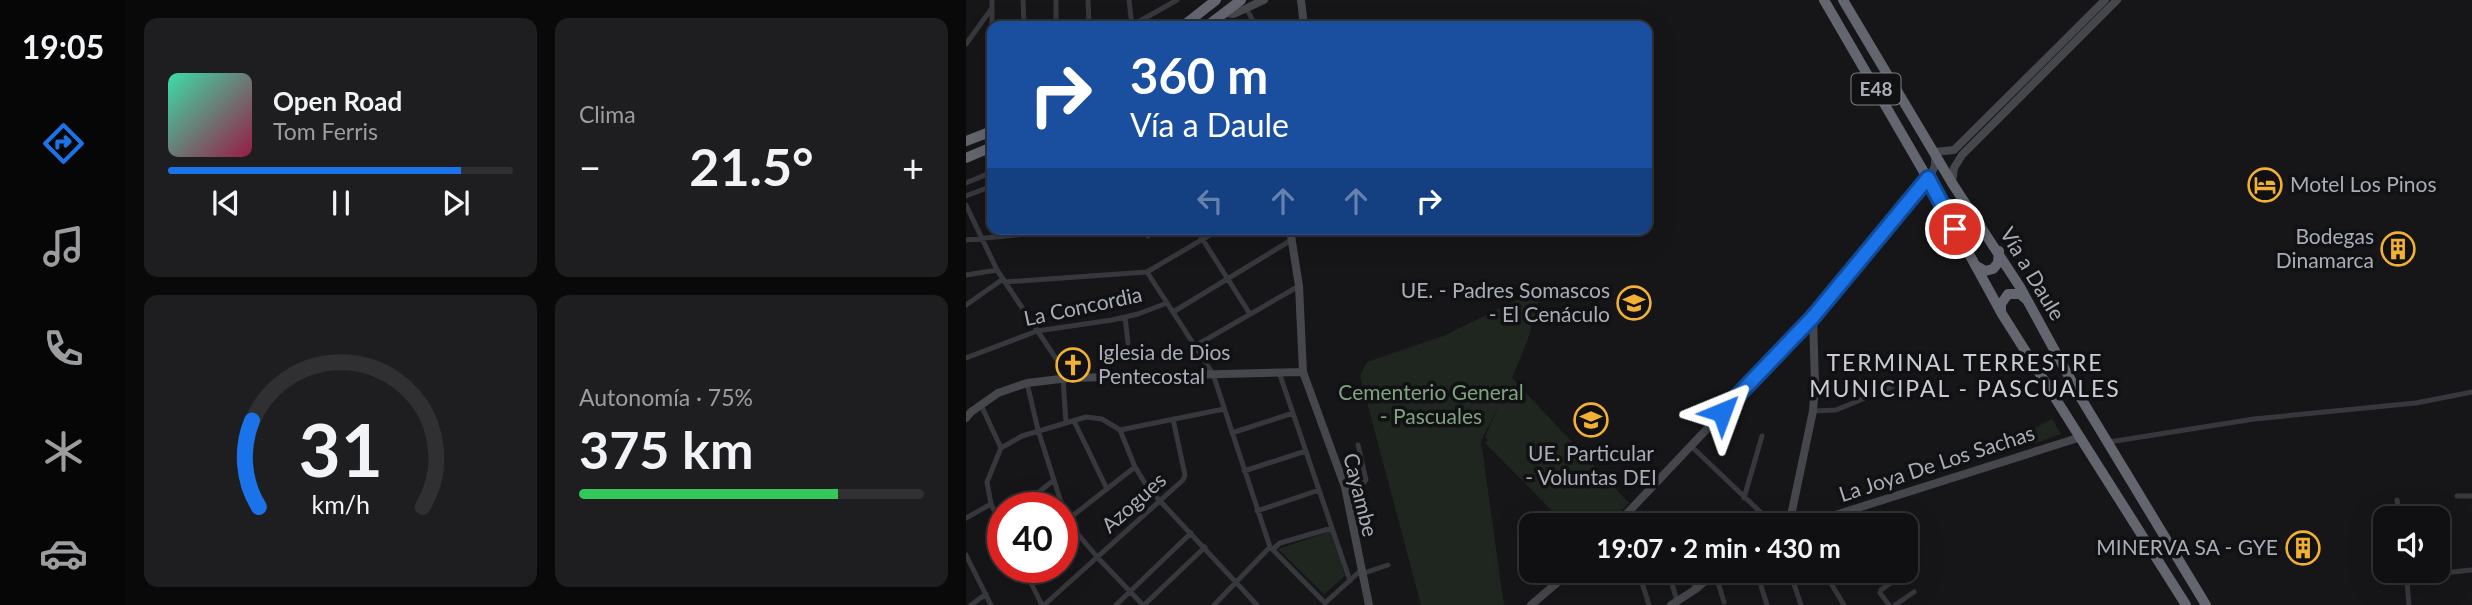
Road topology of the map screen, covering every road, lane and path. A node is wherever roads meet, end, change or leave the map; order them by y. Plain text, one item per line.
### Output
1 (992, 0) edge
2 (1023, 0) edge
3 (1056, 0) edge
4 (1088, 0) edge
5 (1129, 0) edge
6 (1160, 0) edge
7 (1177, 0) edge
8 (1198, 0) edge
9 (1216, 0) edge
10 (1264, 0) edge
11 (1300, 0) edge
12 (1824, 0) edge
13 (1843, 0) edge
14 (2105, 0) edge
15 (2117, 0) edge
16 (1244, 5) edge
17 (992, 8) junction
18 (1161, 9) junction
19 (1202, 12) junction
20 (992, 21) edge
21 (1024, 21) edge
22 (1056, 21) edge
23 (1089, 21) edge
24 (1131, 21) edge
25 (1140, 21) edge
26 (1190, 21) edge
27 (1214, 21) edge
28 (1253, 21) edge
29 (1304, 21) edge
30 (966, 44) edge
31 (2052, 51) junction
32 (2059, 59) junction
33 (987, 133) edge
34 (966, 141) edge
35 (987, 149) edge
36 (1934, 152) junction
37 (966, 158) edge
38 (987, 175) edge
39 (1928, 178) junction
40 (966, 183) edge
41 (1952, 183) junction
42 (987, 187) edge
43 (966, 196) edge
44 (966, 205) edge
45 (1010, 235) edge
46 (1200, 235) edge
47 (1210, 235) edge
48 (1292, 235) edge
49 (982, 239) junction
50 (1203, 239) junction
51 (1293, 239) junction
52 (966, 240) edge
53 (1998, 251) junction
54 (1974, 265) junction
55 (997, 270) junction
56 (1147, 272) junction
57 (966, 275) edge
58 (1227, 279) junction
59 (1004, 281) junction
60 (1299, 286) junction
61 (1167, 303) junction
62 (2029, 303) junction
63 (966, 305) edge
64 (1173, 312) junction
65 (1250, 314) junction
66 (2002, 314) junction
67 (1125, 317) junction
68 (1813, 317) junction
69 (1037, 331) junction
70 (1128, 343) dead end
71 (1195, 346) junction
72 (966, 358) edge
73 (1279, 372) junction
74 (1303, 372) junction
75 (1213, 374) junction
76 (1066, 379) junction
77 (1027, 383) junction
78 (1892, 387) dead end
79 (2472, 392) edge
80 (981, 405) junction
81 (1224, 409) junction
82 (1813, 411) junction
83 (1293, 413) junction
84 (966, 418) edge
85 (1173, 419) junction
86 (1074, 421) junction
87 (1066, 423) junction
88 (1038, 430) junction
89 (1121, 430) junction
90 (1232, 433) junction
91 (1762, 436) dead end
92 (2081, 437) junction
93 (2109, 442) junction
94 (1358, 445) dead end
95 (1692, 446) junction
96 (1001, 447) junction
97 (1306, 451) junction
98 (1135, 467) junction
99 (1244, 471) junction
100 (1054, 480) junction
101 (1345, 487) junction
102 (1107, 489) junction
103 (1319, 490) junction
104 (989, 492) edge
105 (1039, 492) edge
106 (1057, 492) edge
107 (2457, 496) dead end
108 (2472, 496) edge
109 (1744, 498) junction
110 (2397, 500) dead end
111 (1160, 501) junction
112 (987, 506) edge
113 (2398, 506) edge
114 (1257, 511) junction
115 (1078, 512) edge
116 (1629, 513) edge
117 (1761, 513) edge
118 (1792, 513) edge
119 (1842, 513) edge
120 (966, 518) edge
121 (1332, 528) junction
122 (1191, 533) junction
123 (1078, 536) edge
124 (1205, 547) junction
125 (1271, 548) junction
126 (1098, 558) junction
127 (967, 559) edge
128 (1388, 565) dead end
129 (2471, 570) edge
130 (2450, 571) edge
131 (1361, 572) junction
132 (1350, 581) junction
133 (1237, 582) junction
134 (1031, 583) edge
135 (1557, 583) edge
136 (1642, 583) edge
137 (1670, 583) edge
138 (1694, 583) edge
139 (1703, 583) edge
140 (1719, 583) edge
141 (1760, 583) edge
142 (1794, 583) edge
143 (1831, 583) edge
144 (1890, 583) edge
145 (2407, 583) edge
146 (1696, 589) junction
147 (1130, 592) junction
148 (1914, 592) dead end
149 (986, 594) junction
150 (1724, 602) dead end
151 (1674, 603) edge
152 (1324, 604) edge
153 (971, 605) edge
154 (991, 605) edge
155 (1043, 605) edge
156 (1116, 605) edge
157 (1144, 605) edge
158 (1214, 605) edge
159 (1257, 605) edge
160 (1369, 605) edge
161 (1531, 605) edge
162 (1649, 605) edge
163 (1767, 605) edge
164 (1801, 605) edge
165 (1844, 605) edge
166 (1889, 605) edge
167 (1895, 605) edge
168 (2186, 605) edge
169 (2206, 605) edge
170 (2409, 605) edge

1 - 17 street
2 - 21 street
3 - 22 street
4 - 23 street
5 - 24 street
6 - 18 street
7 - 18 street
8 - 19 street
9 - 19 highway
10 - 16 street
11 - 29 street
12 - 39 highway, Vía a Daule / E48
13 - 36 highway, Vía a Daule / E48
14 - 31 street
15 - 32 street
16 - 27 highway
16 - 28 street
17 - 20 street
17 - 30 street
18 - 25 street
19 - 26 highway
31 - 32 street
31 - 36 street
32 - 41 street
33 - 34 highway
35 - 37 highway
36 - 39 street
36 - 41 highway, Vía a Daule / E48
38 - 40 street
39 - 54 highway, Vía a Daule / E48
39 - 68 street
41 - 53 highway, Vía a Daule / E48
42 - 43 street
44 - 49 street
45 - 49 street
46 - 50 street
47 - 50 street
48 - 51 street, Cayambe
49 - 52 street
49 - 55 street
50 - 56 street
50 - 58 street
51 - 58 street
51 - 60 street, Cayambe
53 - 54 highway
53 - 62 highway, Vía a Daule / E48
54 - 66 highway, Vía a Daule / E48
55 - 57 street
55 - 59 street
56 - 59 street
56 - 61 street
58 - 64 street
58 - 65 street
59 - 63 street
59 - 69 street
60 - 65 street
60 - 74 street, Cayambe
61 - 64 street
61 - 67 street, La Concordia
62 - 66 highway
62 - 93 highway, Vía a Daule / E48
64 - 71 street
65 - 71 street
66 - 92 highway, Vía a Daule / E48
67 - 69 street, La Concordia
67 - 70 street
68 - 82 street
68 - 95 street
69 - 72 street, La Concordia
69 - 76 street
71 - 75 street
73 - 74 street
73 - 75 street
73 - 83 street
74 - 101 street, Cayambe
75 - 76 street
75 - 81 street
76 - 77 street
76 - 87 street
77 - 80 street
77 - 88 street
78 - 82 street
79 - 93 street
80 - 84 street
80 - 96 street
81 - 85 street
81 - 90 street
82 - 118 street
83 - 90 street
83 - 97 street
85 - 89 street
85 - 111 street, Azogues
86 - 87 street
86 - 89 street
86 - 102 street
87 - 88 street
88 - 96 street
88 - 100 street
89 - 98 street
90 - 99 street
91 - 109 street
92 - 119 street, La Joya De Los Sachas
92 - 168 highway, Vía a Daule / E48
93 - 169 highway, Vía a Daule / E48
94 - 101 street
95 - 109 street
95 - 116 street
96 - 104 street
97 - 99 street
97 - 103 street
98 - 102 street
98 - 111 street
99 - 114 street
100 - 105 street
100 - 106 street
101 - 131 street, Cayambe
102 - 115 street
103 - 114 street
103 - 121 street
107 - 108 street
109 - 117 street
110 - 113 street
111 - 122 street
111 - 126 street, Azogues
112 - 120 street
114 - 125 street
121 - 125 street
121 - 132 street
122 - 124 street
122 - 147 street
123 - 126 street
124 - 133 street
124 - 157 street
125 - 133 street
125 - 152 street
126 - 147 street
126 - 155 street, Azogues
127 - 149 street
128 - 131 street
129 - 130 street
131 - 132 street
131 - 160 street, Cayambe
132 - 152 street
133 - 158 street
133 - 159 street
134 - 155 street
135 - 161 street
136 - 162 street
137 - 151 street
138 - 146 street
139 - 146 street
140 - 150 street
141 - 163 street
142 - 164 street
143 - 165 street
144 - 166 street
145 - 170 street
146 - 151 street
147 - 156 street
147 - 157 street
148 - 167 street
149 - 153 street
149 - 154 street

